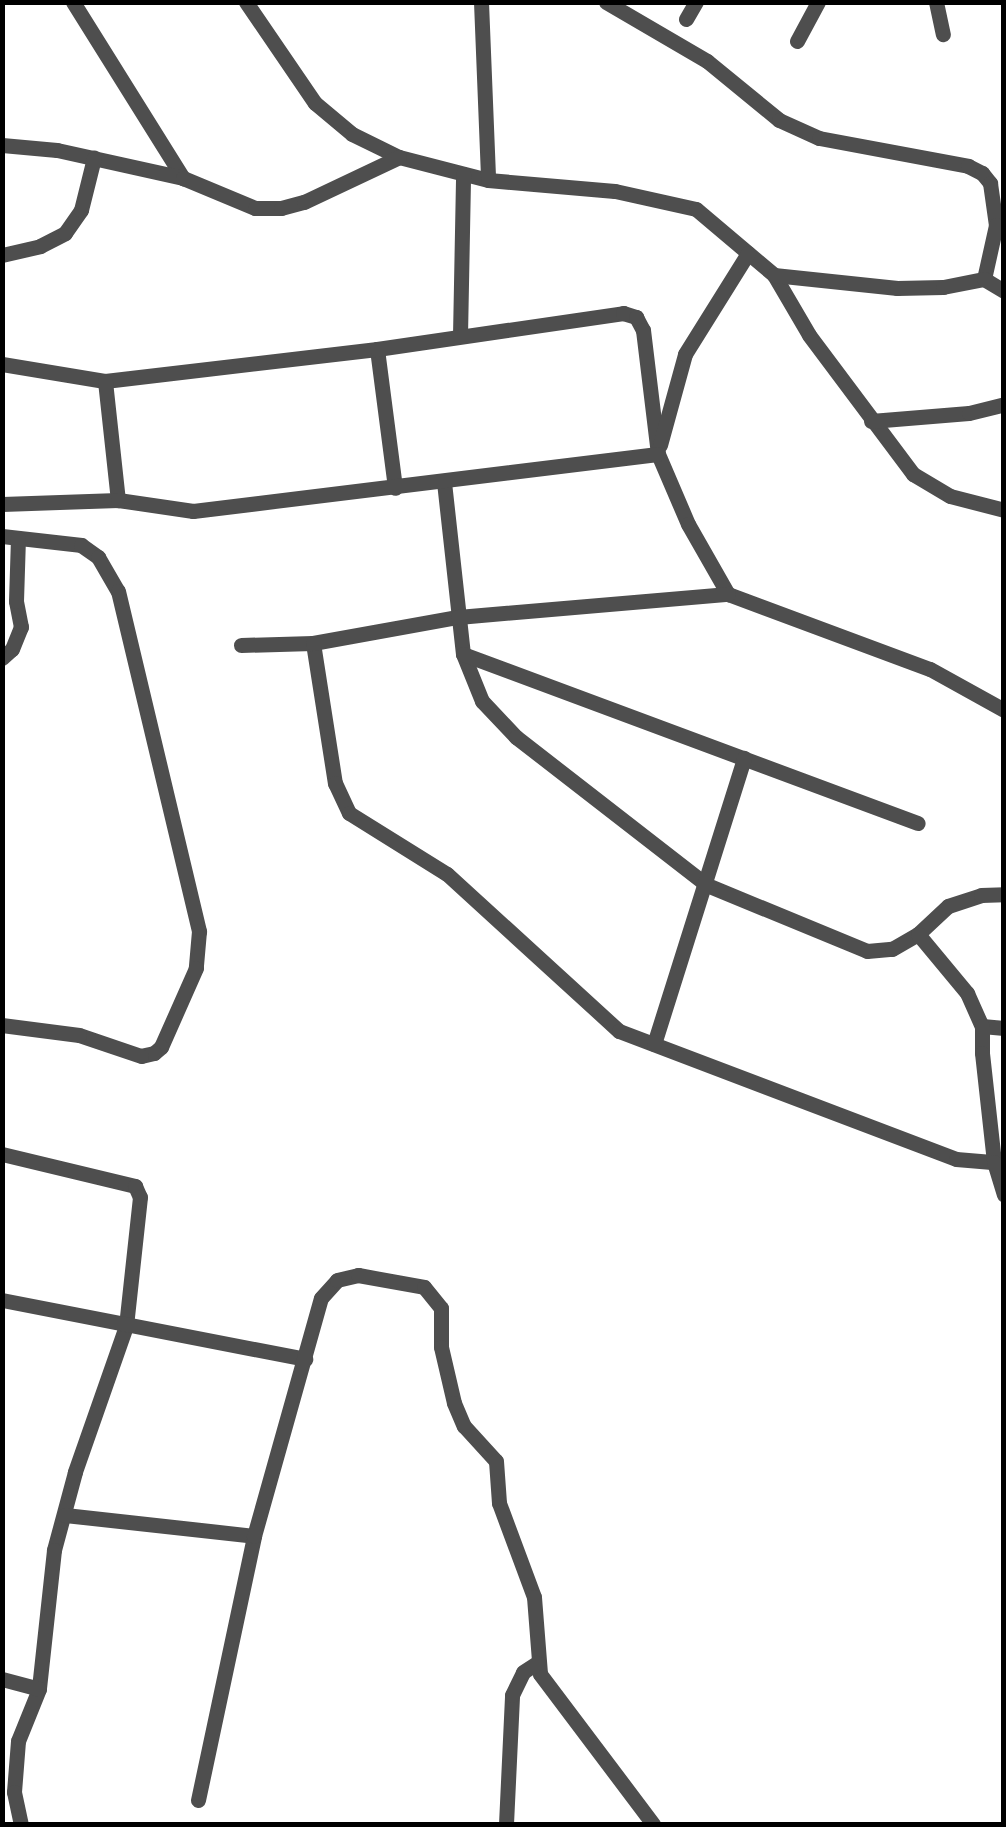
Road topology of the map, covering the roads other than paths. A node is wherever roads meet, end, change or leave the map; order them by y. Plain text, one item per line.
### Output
1 (74, 2) edge
2 (246, 2) edge
3 (482, 2) edge
4 (606, 2) edge
5 (696, 2) edge
6 (818, 2) edge
7 (936, 2) edge
8 (686, 20) dead end
9 (943, 34) dead end
10 (797, 41) dead end
11 (4, 141) edge
12 (399, 156) junction
13 (94, 158) junction
14 (463, 174) junction
15 (182, 178) junction
16 (488, 180) junction
17 (748, 253) junction
18 (2, 255) edge
19 (774, 275) junction
20 (984, 279) junction
21 (1004, 292) edge
22 (460, 336) junction
23 (377, 349) junction
24 (2, 364) edge
25 (105, 381) junction
26 (1004, 404) edge
27 (871, 421) junction
28 (658, 454) junction
29 (444, 482) junction
30 (395, 488) junction
31 (118, 500) junction
32 (2, 504) edge
33 (1004, 510) edge
34 (10, 537) edge
35 (728, 594) junction
36 (458, 617) junction
37 (313, 644) junction
38 (240, 645) dead end
39 (464, 654) junction
40 (2, 658) edge
41 (1004, 710) edge
42 (744, 758) junction
43 (918, 823) dead end
44 (707, 885) junction
45 (1004, 894) edge
46 (918, 934) junction
47 (2, 1024) edge
48 (982, 1026) junction
49 (1004, 1028) edge
50 (654, 1044) junction
51 (2, 1154) edge
52 (999, 1163) edge
53 (1004, 1194) edge
54 (2, 1300) edge
55 (126, 1326) junction
56 (305, 1359) junction
57 (65, 1515) junction
58 (254, 1536) junction
59 (537, 1663) junction
60 (2, 1679) edge
61 (39, 1688) junction
62 (198, 1800) dead end
63 (21, 1824) edge
64 (506, 1824) edge
65 (654, 1824) edge

1 - 15 street
2 - 12 street
3 - 16 street
4 - 20 street
5 - 8 street
6 - 10 street
7 - 9 street
11 - 13 street
12 - 14 street
12 - 15 street
13 - 15 street
13 - 18 street
14 - 16 street
14 - 22 street
16 - 17 street
17 - 19 street
17 - 28 street
19 - 20 street
19 - 27 street
20 - 21 street
22 - 23 street
22 - 28 street
23 - 25 street
23 - 30 street
24 - 25 street
25 - 31 street
26 - 27 street
27 - 33 street
28 - 29 street
28 - 35 street
29 - 30 street
29 - 36 street
30 - 31 street
31 - 32 street
34 - 40 street
34 - 47 street
35 - 36 street
35 - 41 street
36 - 37 street
36 - 39 street
37 - 38 street
37 - 50 street
39 - 42 street
39 - 44 street
42 - 43 street
42 - 44 street
44 - 46 street
44 - 50 street
45 - 46 street
46 - 48 street
48 - 49 street
48 - 52 street
50 - 52 street
51 - 55 street
52 - 53 street
54 - 55 street
55 - 56 street
55 - 57 street
56 - 58 street
56 - 59 street
57 - 58 street
57 - 61 street
58 - 62 street
59 - 64 street
59 - 65 street
60 - 61 street
61 - 63 street

